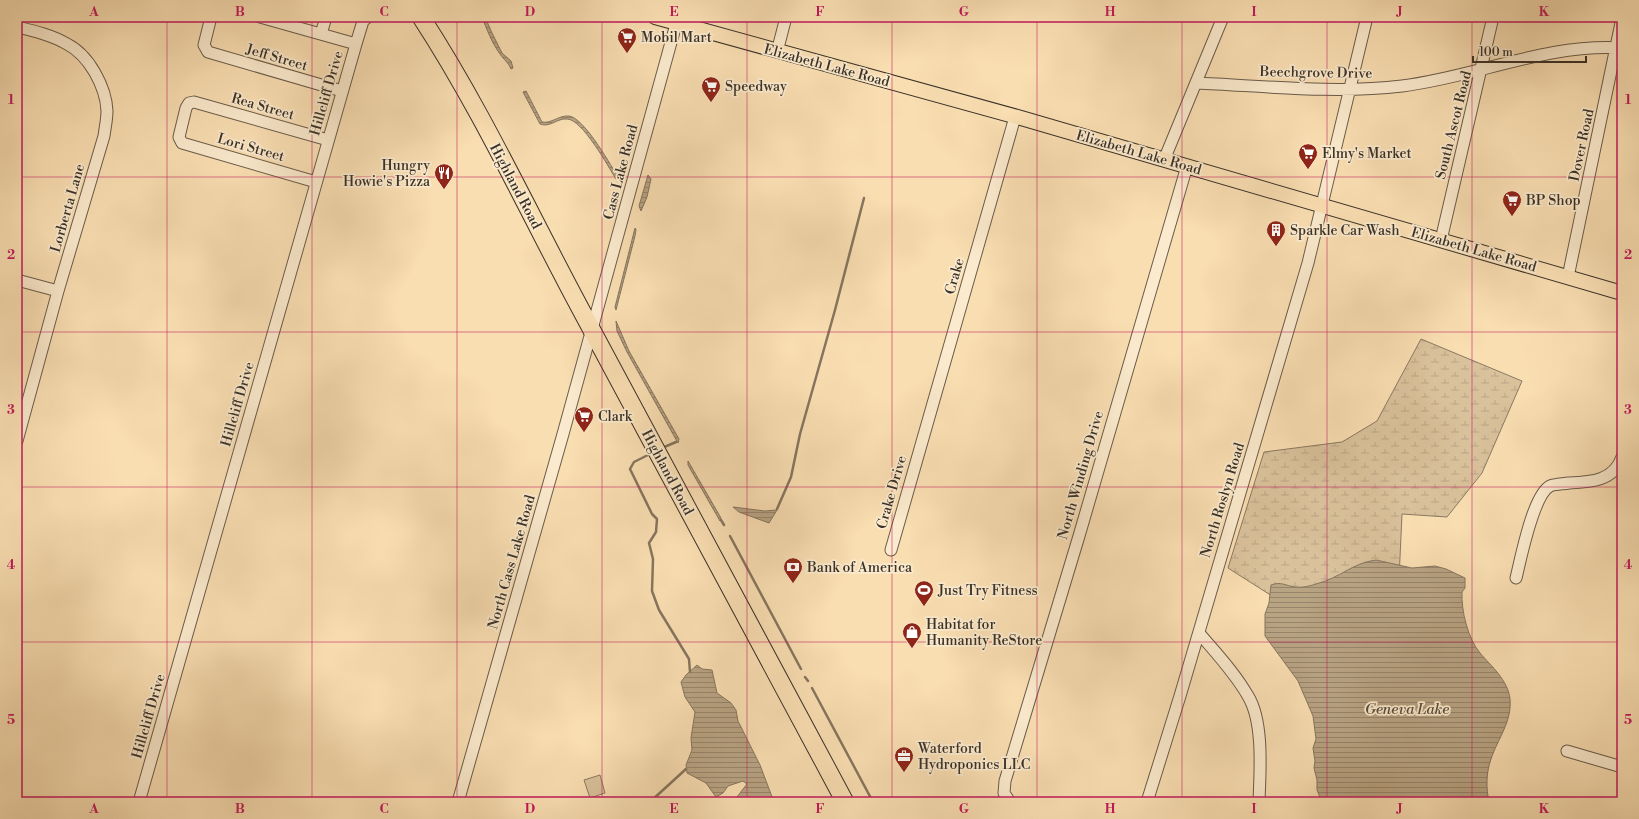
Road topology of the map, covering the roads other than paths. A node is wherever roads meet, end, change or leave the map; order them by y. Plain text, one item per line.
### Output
1 (211, 17) edge
2 (260, 17) edge
3 (326, 17) edge
4 (368, 17) edge
5 (421, 17) edge
6 (655, 17) edge
7 (786, 17) edge
8 (1223, 17) edge
9 (1367, 17) edge
10 (1493, 17) edge
11 (1622, 18) edge
12 (677, 20) edge
13 (290, 21) edge
14 (17, 27) edge
15 (321, 34) junction
16 (356, 44) junction
17 (1619, 48) edge
18 (777, 52) junction
19 (1482, 68) junction
20 (1197, 83) junction
21 (1350, 90) junction
22 (342, 91) junction
23 (1015, 117) junction
24 (179, 140) joint
25 (328, 140) junction
26 (1164, 160) junction
27 (1187, 166) junction
28 (316, 182) junction
29 (1322, 205) junction
30 (1441, 240) junction
31 (1568, 277) junction
32 (17, 280) edge
33 (58, 291) junction
34 (1622, 293) edge
35 (591, 330) junction
36 (17, 441) edge
37 (921, 442) joint
38 (1622, 457) edge
39 (891, 550) dead end
40 (1516, 578) dead end
41 (1199, 633) junction
42 (1567, 751) dead end
43 (1622, 767) edge
44 (1007, 797) edge
45 (139, 802) edge
46 (458, 802) edge
47 (845, 802) edge
48 (1146, 802) edge
49 (1259, 802) edge

1 - 22 street, Jeff Street
2 - 13 street
3 - 15 street
4 - 16 street, Hillcliff Drive
5 - 35 highway, Highland Road
6 - 12 main road, Elizabeth Lake Road
7 - 18 street
8 - 20 street
9 - 21 street, North Roslyn Road
10 - 19 street, South Ascot Road
11 - 17 street, Dover Road
12 - 18 main road, Elizabeth Lake Road
12 - 35 street, Cass Lake Road
13 - 15 street
14 - 33 street, Lorberta Lane
15 - 16 street
16 - 22 street, Hillcliff Drive
17 - 19 street, Beechgrove Drive
17 - 31 street, Dover Road
18 - 23 main road, Elizabeth Lake Road
19 - 21 street, Beechgrove Drive
19 - 30 street, South Ascot Road
20 - 21 street, Beechgrove Drive
20 - 26 street
21 - 29 street, North Roslyn Road
22 - 25 street, Hillcliff Drive
23 - 26 main road, Elizabeth Lake Road
23 - 37 street, Crake
24 - 25 street, Rea Street
24 - 28 street, Lori Street
25 - 28 street, Hillcliff Drive
26 - 27 main road, Elizabeth Lake Road
27 - 29 main road, Elizabeth Lake Road
27 - 44 street, North Winding Drive
28 - 45 street, Hillcliff Drive
29 - 30 main road, Elizabeth Lake Road
29 - 41 street, North Roslyn Road
30 - 31 main road, Elizabeth Lake Road
31 - 34 main road, Elizabeth Lake Road
32 - 33 street
33 - 36 street, Lorberta Lane
35 - 46 street, North Cass Lake Road
35 - 47 highway, Highland Road
37 - 39 street, Crake Drive
38 - 40 street
41 - 48 street, North Roslyn Road
41 - 49 street
42 - 43 street

